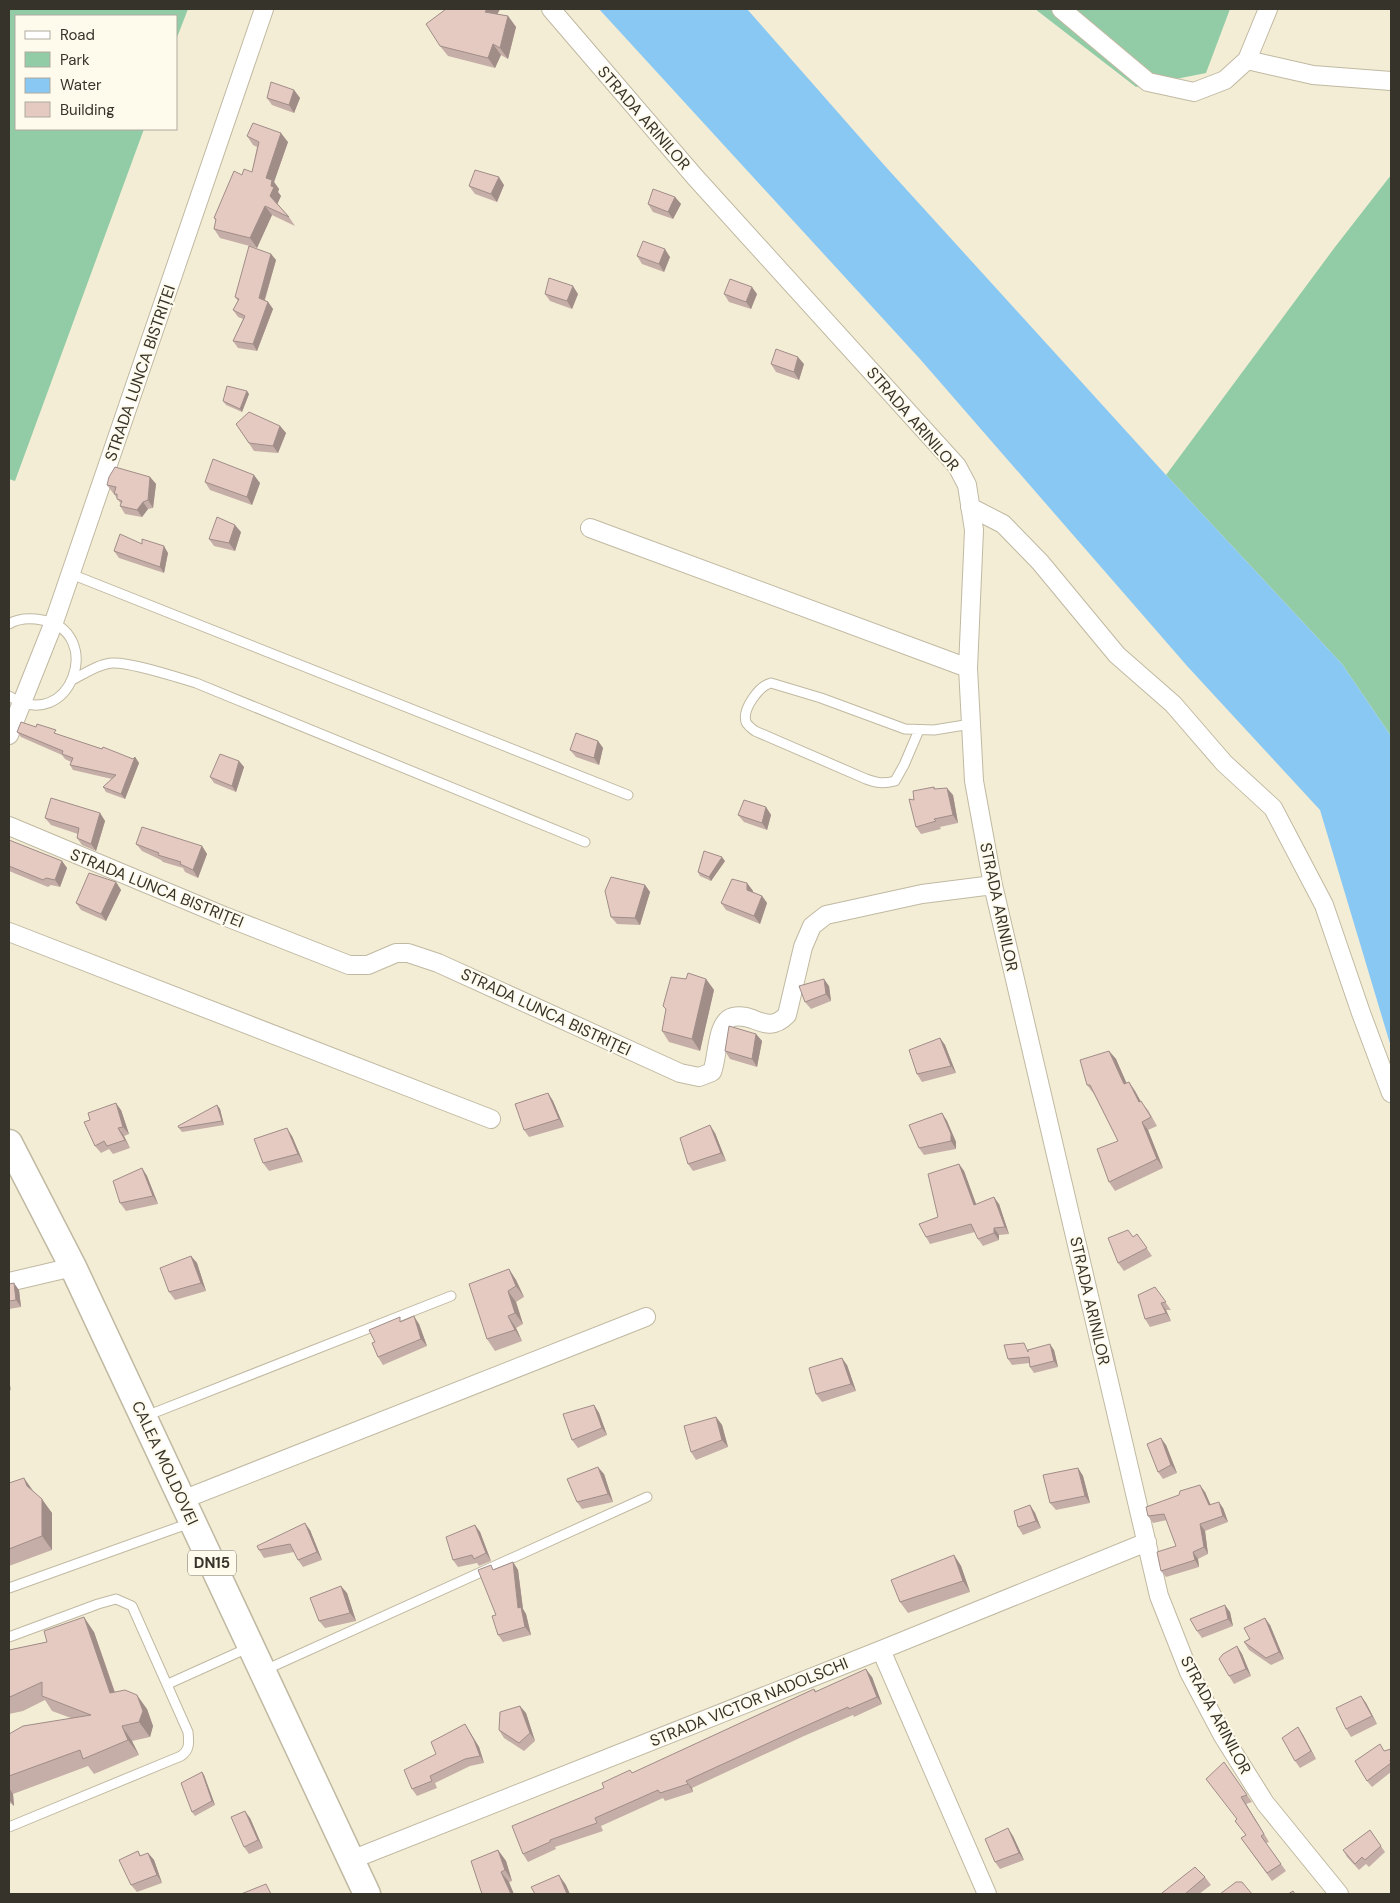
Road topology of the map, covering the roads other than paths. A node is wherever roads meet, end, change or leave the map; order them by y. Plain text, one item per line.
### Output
1 (264, 9) edge
2 (551, 9) edge
3 (1061, 9) edge
4 (1268, 9) edge
5 (1247, 60) junction
6 (1391, 81) edge
7 (970, 507) junction
8 (590, 528) dead end
9 (71, 574) junction
10 (54, 622) junction
11 (9, 624) edge
12 (968, 668) junction
13 (72, 680) junction
14 (14, 700) edge
15 (971, 724) junction
16 (919, 730) junction
17 (9, 735) edge
18 (628, 795) dead end
19 (9, 826) edge
20 (585, 842) dead end
21 (993, 885) junction
22 (9, 932) edge
23 (1391, 1093) edge
24 (491, 1119) dead end
25 (9, 1133) edge
26 (9, 1143) edge
27 (23, 1172) junction
28 (73, 1266) junction
29 (9, 1282) edge
30 (451, 1296) dead end
31 (646, 1317) dead end
32 (143, 1416) junction
33 (647, 1497) dead end
34 (188, 1511) junction
35 (1147, 1542) junction
36 (9, 1588) edge
37 (9, 1637) edge
38 (251, 1647) junction
39 (881, 1650) junction
40 (262, 1671) junction
41 (168, 1684) junction
42 (9, 1828) edge
43 (351, 1860) junction
44 (367, 1894) edge
45 (987, 1894) edge
46 (1339, 1894) edge

1 - 9 street, STRADA LUNCA BISTRIȚEI
2 - 7 street, STRADA ARINILOR
3 - 5 street
4 - 5 street
5 - 6 street
7 - 12 street, STRADA ARINILOR
7 - 23 street
8 - 12 street
9 - 10 street, STRADA LUNCA BISTRIȚEI
9 - 18 lane
10 - 11 lane
10 - 13 lane
10 - 14 street, STRADA LUNCA BISTRIȚEI
12 - 15 street, STRADA ARINILOR
13 - 14 lane
13 - 20 lane
14 - 17 street, STRADA LUNCA BISTRIȚEI
15 - 16 lane
15 - 21 street, STRADA ARINILOR
16 - 16 lane
19 - 21 street, STRADA LUNCA BISTRIȚEI
21 - 35 street, STRADA ARINILOR
22 - 24 street
25 - 27 main road
26 - 27 main road, CALEA MOLDOVEI / DN15
27 - 28 main road, CALEA MOLDOVEI / DN15
28 - 29 street
28 - 32 main road, CALEA MOLDOVEI / DN15
30 - 32 lane
31 - 34 street
32 - 34 main road, CALEA MOLDOVEI / DN15
33 - 40 lane
34 - 36 lane
34 - 38 main road, CALEA MOLDOVEI / DN15
35 - 39 street, STRADA VICTOR NADOLSCHI
35 - 46 street, STRADA ARINILOR
37 - 41 lane
38 - 40 main road, CALEA MOLDOVEI / DN15
38 - 41 lane
39 - 43 street, STRADA VICTOR NADOLSCHI
39 - 45 street
40 - 43 main road, CALEA MOLDOVEI / DN15
41 - 42 lane
43 - 44 main road, CALEA MOLDOVEI / DN15

